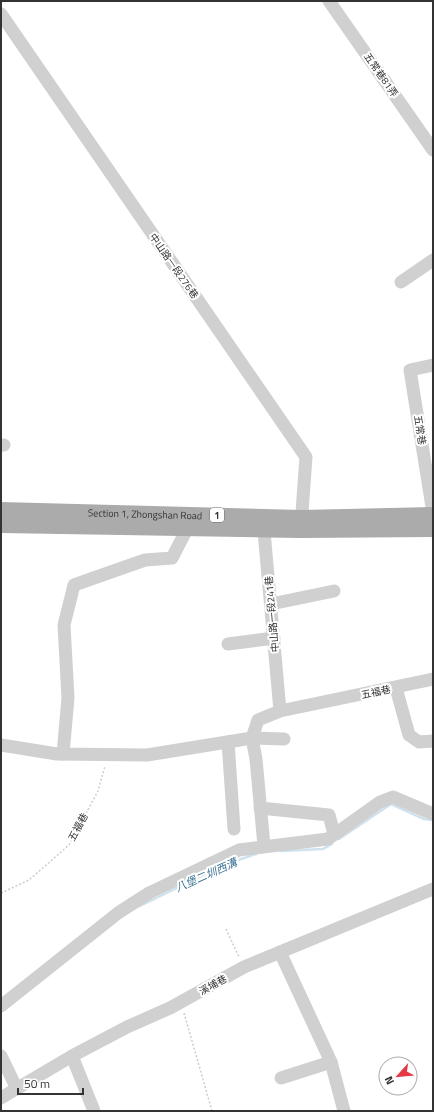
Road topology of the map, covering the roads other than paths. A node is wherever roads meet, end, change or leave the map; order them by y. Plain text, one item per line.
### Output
1 (329, 1) edge
2 (1, 14) edge
3 (433, 150) edge
4 (433, 260) edge
5 (401, 282) dead end
6 (433, 365) edge
7 (1, 510) edge
8 (433, 520) edge
9 (263, 523) junction
10 (301, 524) junction
11 (1, 525) edge
12 (187, 528) junction
13 (334, 591) dead end
14 (271, 604) junction
15 (274, 638) junction
16 (228, 644) dead end
17 (433, 679) edge
18 (396, 688) junction
19 (280, 712) junction
20 (252, 738) junction
21 (284, 739) dead end
22 (433, 741) edge
23 (228, 742) junction
24 (1, 745) edge
25 (63, 754) junction
26 (260, 808) junction
27 (433, 814) edge
28 (234, 828) dead end
29 (334, 834) junction
30 (264, 846) junction
31 (433, 889) edge
32 (280, 952) junction
33 (1, 1006) edge
34 (1, 1056) edge
35 (72, 1056) junction
36 (331, 1062) junction
37 (281, 1078) dead end
38 (17, 1089) junction
39 (1, 1098) edge
40 (94, 1111) edge
41 (344, 1111) edge

1 - 3 street, 五常巷81弄
2 - 10 street, 中山路一段276巷
4 - 5 street
6 - 8 street, 五常巷
7 - 9 main road, Section 1, Zhongshan Road / 1
8 - 10 main road, Section 1, Zhongshan Road / 1
9 - 10 main road, Section 1, Zhongshan Road / 1
9 - 12 main road, Section 1, Zhongshan Road / 1
9 - 14 street, 中山路一段241巷
11 - 12 main road, Section 1, Zhongshan Road / 1
12 - 25 street
13 - 14 street
14 - 15 street, 中山路一段241巷
15 - 16 street
15 - 19 street, 中山路一段241巷
17 - 18 street, 五福巷
18 - 19 street, 五福巷
18 - 22 street, 五福巷
19 - 20 street, 五福巷
20 - 21 street
20 - 23 street
20 - 26 street, 五福巷
23 - 25 street
23 - 28 street
24 - 25 street
26 - 29 street
26 - 30 street, 五福巷
27 - 29 street
29 - 30 street
30 - 33 street
31 - 32 street, 溪埔巷
32 - 35 street, 溪埔巷
32 - 36 street
34 - 38 street
35 - 38 street, 溪埔巷
35 - 40 street
36 - 37 street
36 - 41 street
38 - 39 street, 溪埔巷

